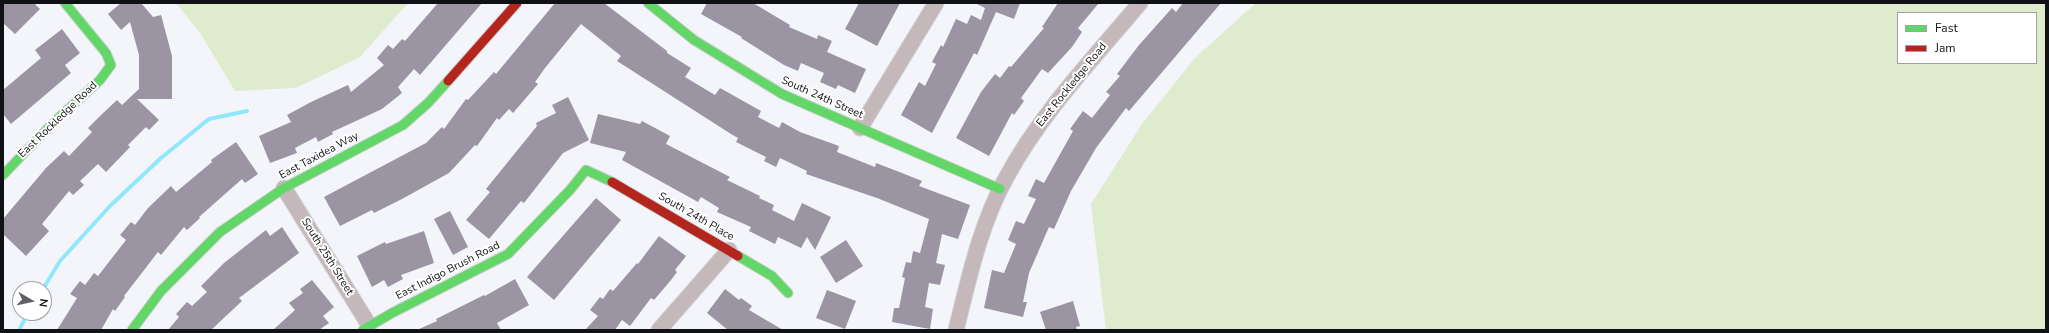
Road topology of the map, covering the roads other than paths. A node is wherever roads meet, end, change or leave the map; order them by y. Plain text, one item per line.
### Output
1 (65, 3) edge
2 (517, 3) edge
3 (648, 3) edge
4 (936, 3) edge
5 (1140, 3) edge
6 (860, 128) junction
7 (586, 170) joint
8 (3, 175) edge
9 (284, 188) junction
10 (1000, 189) junction
11 (729, 250) junction
12 (788, 293) dead end
13 (366, 328) edge
14 (132, 330) edge
15 (658, 330) edge
16 (956, 330) edge

1 - 8 street, East Rockledge Road
2 - 9 street, East Taxidea Way
3 - 6 street, South 24th Street
4 - 6 street
5 - 10 street, East Rockledge Road
6 - 10 street, South 24th Street
7 - 11 street, South 24th Place
7 - 13 street, East Indigo Brush Road
9 - 13 street, South 25th Street
9 - 14 street, East Taxidea Way
10 - 16 street, East Rockledge Road
11 - 12 street, South 24th Place
11 - 15 street

